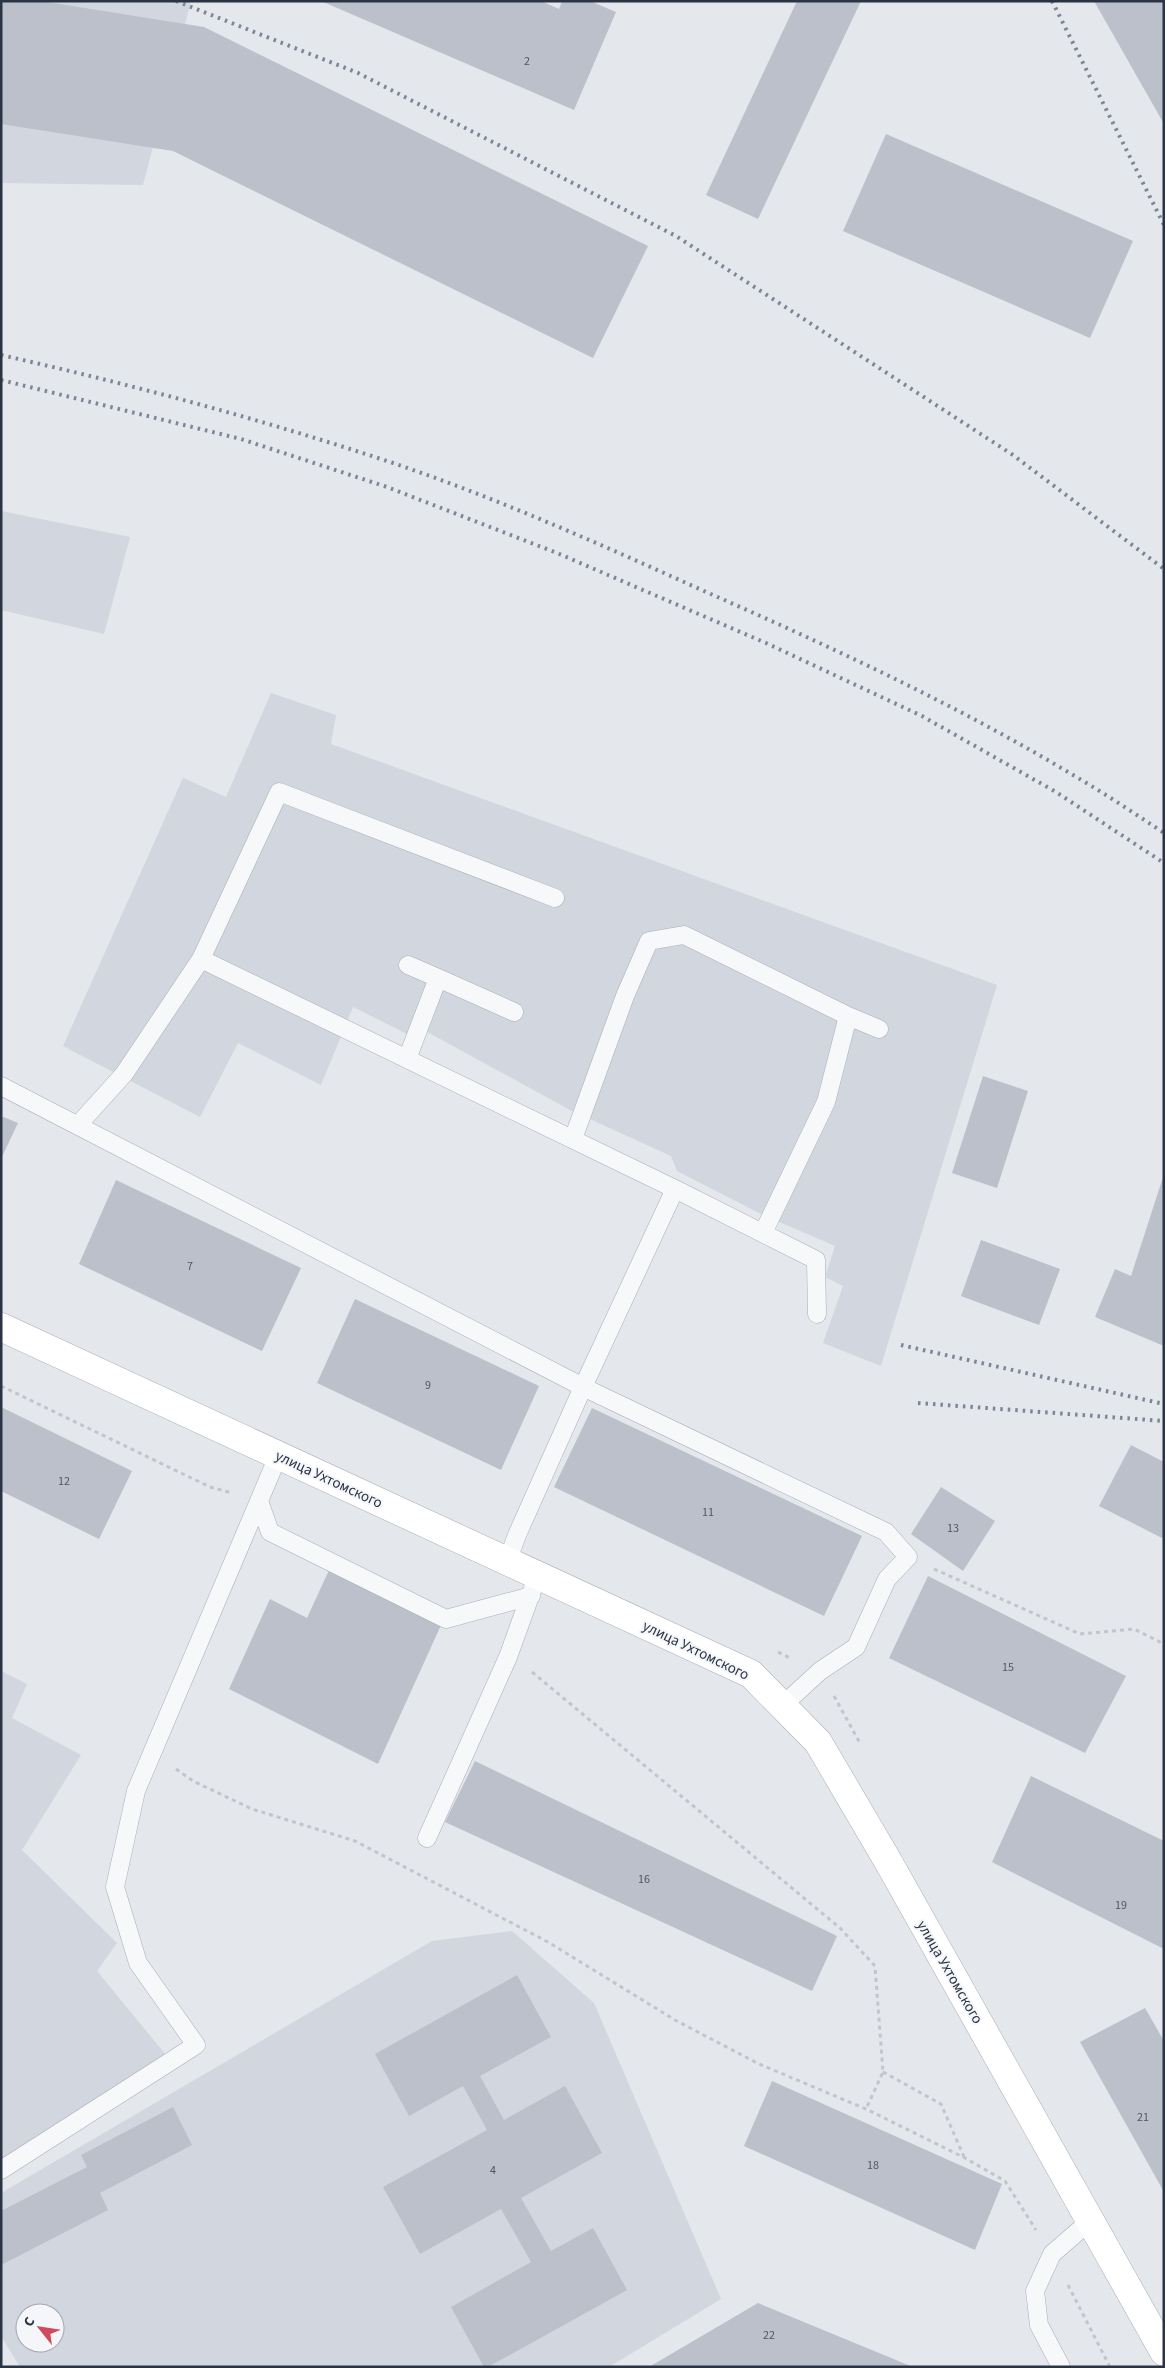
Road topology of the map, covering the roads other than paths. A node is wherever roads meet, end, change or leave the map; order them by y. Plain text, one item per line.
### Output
1 (556, 898) dead end
2 (201, 959) junction
3 (408, 965) dead end
4 (438, 978) junction
5 (514, 1012) dead end
6 (848, 1016) junction
7 (880, 1029) dead end
8 (407, 1059) junction
9 (1, 1086) edge
10 (78, 1125) junction
11 (573, 1139) junction
12 (675, 1189) junction
13 (763, 1233) junction
14 (817, 1314) dead end
15 (1, 1327) edge
16 (583, 1387) junction
17 (278, 1456) junction
18 (259, 1501) junction
19 (508, 1562) junction
20 (534, 1586) junction
21 (782, 1706) junction
22 (427, 1838) dead end
23 (1, 2170) edge
24 (1091, 2220) junction
25 (1164, 2352) edge
26 (1061, 2367) edge

1 - 2 lane
2 - 8 lane
2 - 10 lane
3 - 4 lane
4 - 5 lane
4 - 8 lane
6 - 7 lane
6 - 11 lane
6 - 13 lane
8 - 11 lane
9 - 10 lane
10 - 16 lane
11 - 12 lane
12 - 13 lane
12 - 16 lane
13 - 14 lane
15 - 17 main road, улица Ухтомского
16 - 19 lane
16 - 21 lane
17 - 18 lane
17 - 19 main road, улица Ухтомского
18 - 20 lane
18 - 23 lane
19 - 20 main road, улица Ухтомского
20 - 21 main road, улица Ухтомского
20 - 22 lane
21 - 24 main road, улица Ухтомского
24 - 25 main road, улица Ухтомского
24 - 26 lane

